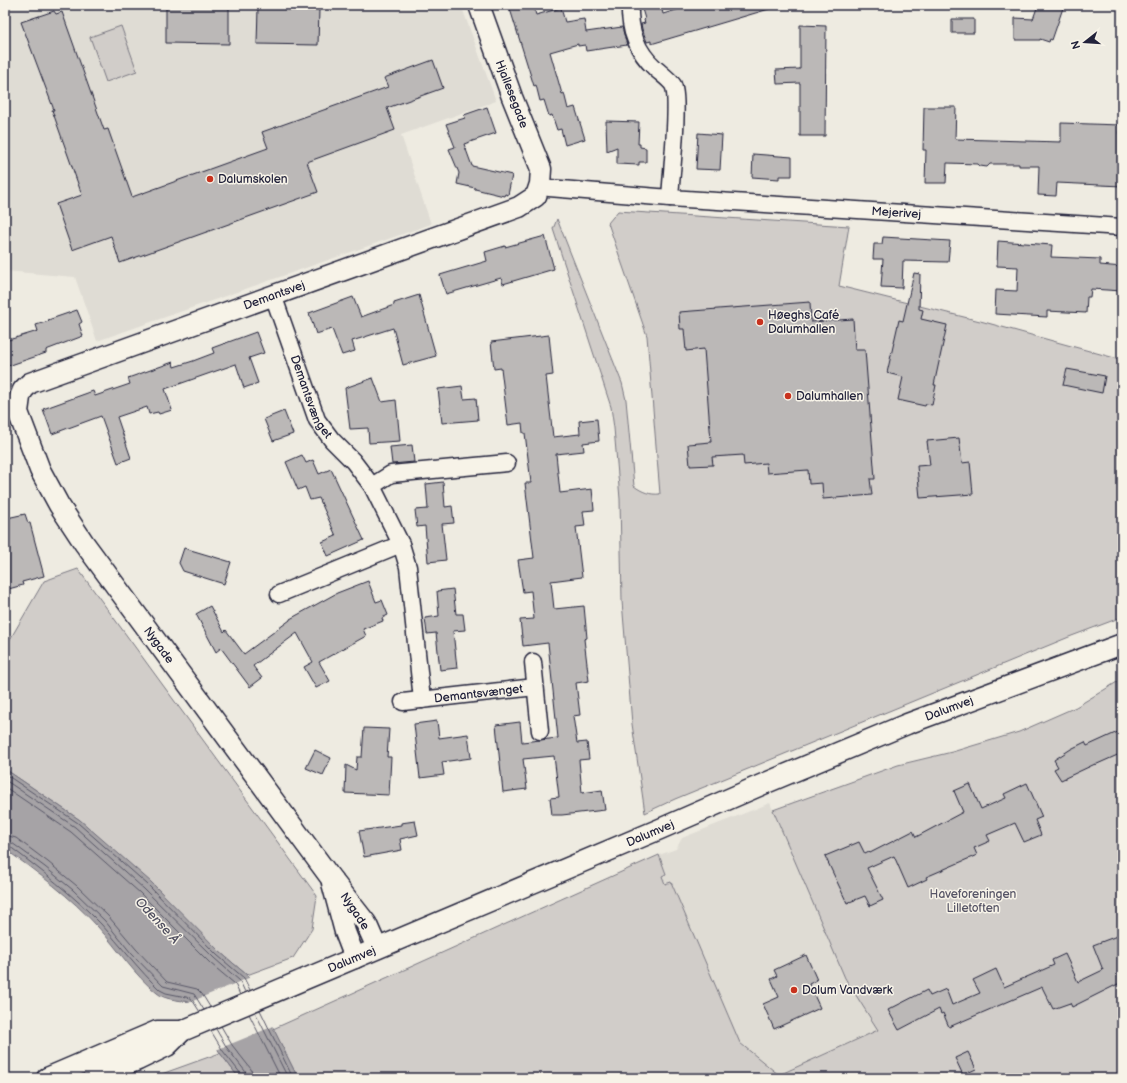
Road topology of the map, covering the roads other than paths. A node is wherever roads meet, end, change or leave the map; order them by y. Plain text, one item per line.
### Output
1 (479, 5) edge
2 (630, 5) edge
3 (540, 184) junction
4 (670, 198) junction
5 (1122, 227) edge
6 (273, 295) junction
7 (12, 397) edge
8 (507, 463) dead end
9 (372, 486) junction
10 (401, 544) junction
11 (278, 594) dead end
12 (1122, 644) edge
13 (533, 662) dead end
14 (535, 687) junction
15 (422, 700) junction
16 (403, 702) dead end
17 (540, 731) dead end
18 (330, 877) junction
19 (377, 948) junction
20 (355, 958) junction
21 (182, 1031) junction
22 (47, 1078) edge
23 (93, 1078) edge

1 - 3 street, Hjallesegade
2 - 4 street
3 - 4 street, Mejerivej
3 - 6 street, Demantsvej
4 - 5 street, Mejerivej
6 - 7 street, Demantsvej
6 - 9 street, Demantsvænget
7 - 18 street, Nygade
8 - 9 street
9 - 10 street, Demantsvænget
10 - 11 street
10 - 15 street, Demantsvænget
12 - 19 street, Dalumvej
13 - 14 street, Demantsvænget
14 - 15 street, Demantsvænget
14 - 17 street, Demantsvænget
15 - 16 street, Demantsvænget
18 - 19 street, Nygade
18 - 20 street, Nygade
19 - 20 street, Dalumvej
20 - 21 street, Dalumvej
21 - 22 street, Dalumvej
21 - 23 street, Dalumvej

